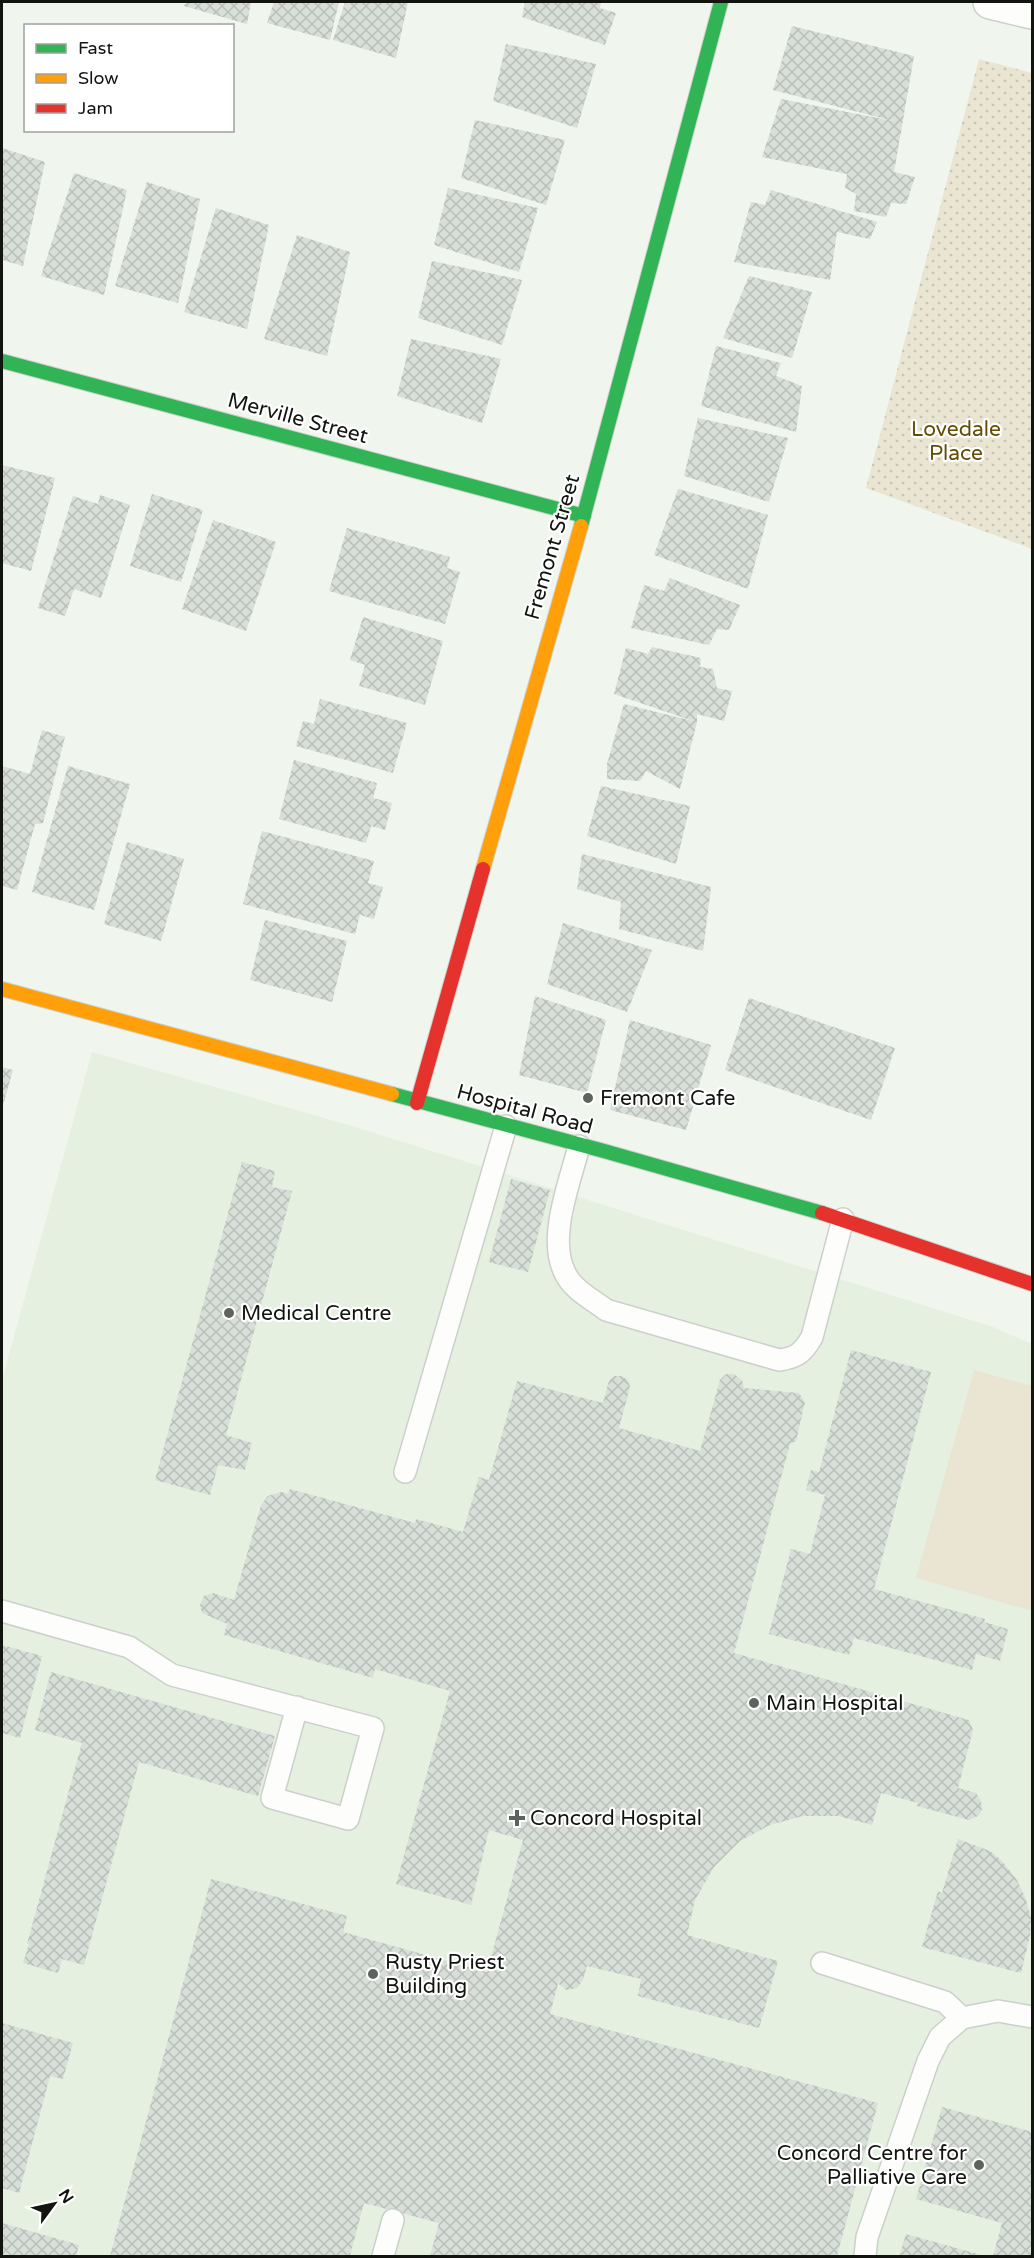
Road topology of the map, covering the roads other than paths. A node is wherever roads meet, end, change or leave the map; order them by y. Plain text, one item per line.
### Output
1 (721, 2) edge
2 (990, 2) edge
3 (1032, 12) edge
4 (2, 361) edge
5 (584, 516) junction
6 (2, 990) edge
7 (417, 1103) junction
8 (506, 1126) junction
9 (579, 1146) junction
10 (843, 1219) junction
11 (1032, 1284) edge
12 (405, 1472) dead end
13 (2, 1611) edge
14 (297, 1707) junction
15 (822, 1963) dead end
16 (1032, 2017) edge
17 (962, 2018) junction
18 (393, 2220) dead end
19 (383, 2256) edge
20 (865, 2256) edge

1 - 5 street, Fremont Street
2 - 3 street
4 - 5 street, Merville Street
5 - 7 street, Fremont Street
6 - 7 street, Hospital Road
7 - 8 street, Hospital Road
8 - 9 street, Hospital Road
8 - 12 lane
9 - 10 street, Hospital Road
9 - 10 lane
10 - 11 street, Hospital Road
13 - 14 lane
14 - 14 lane
15 - 17 lane
16 - 17 lane
17 - 20 lane
18 - 19 lane

